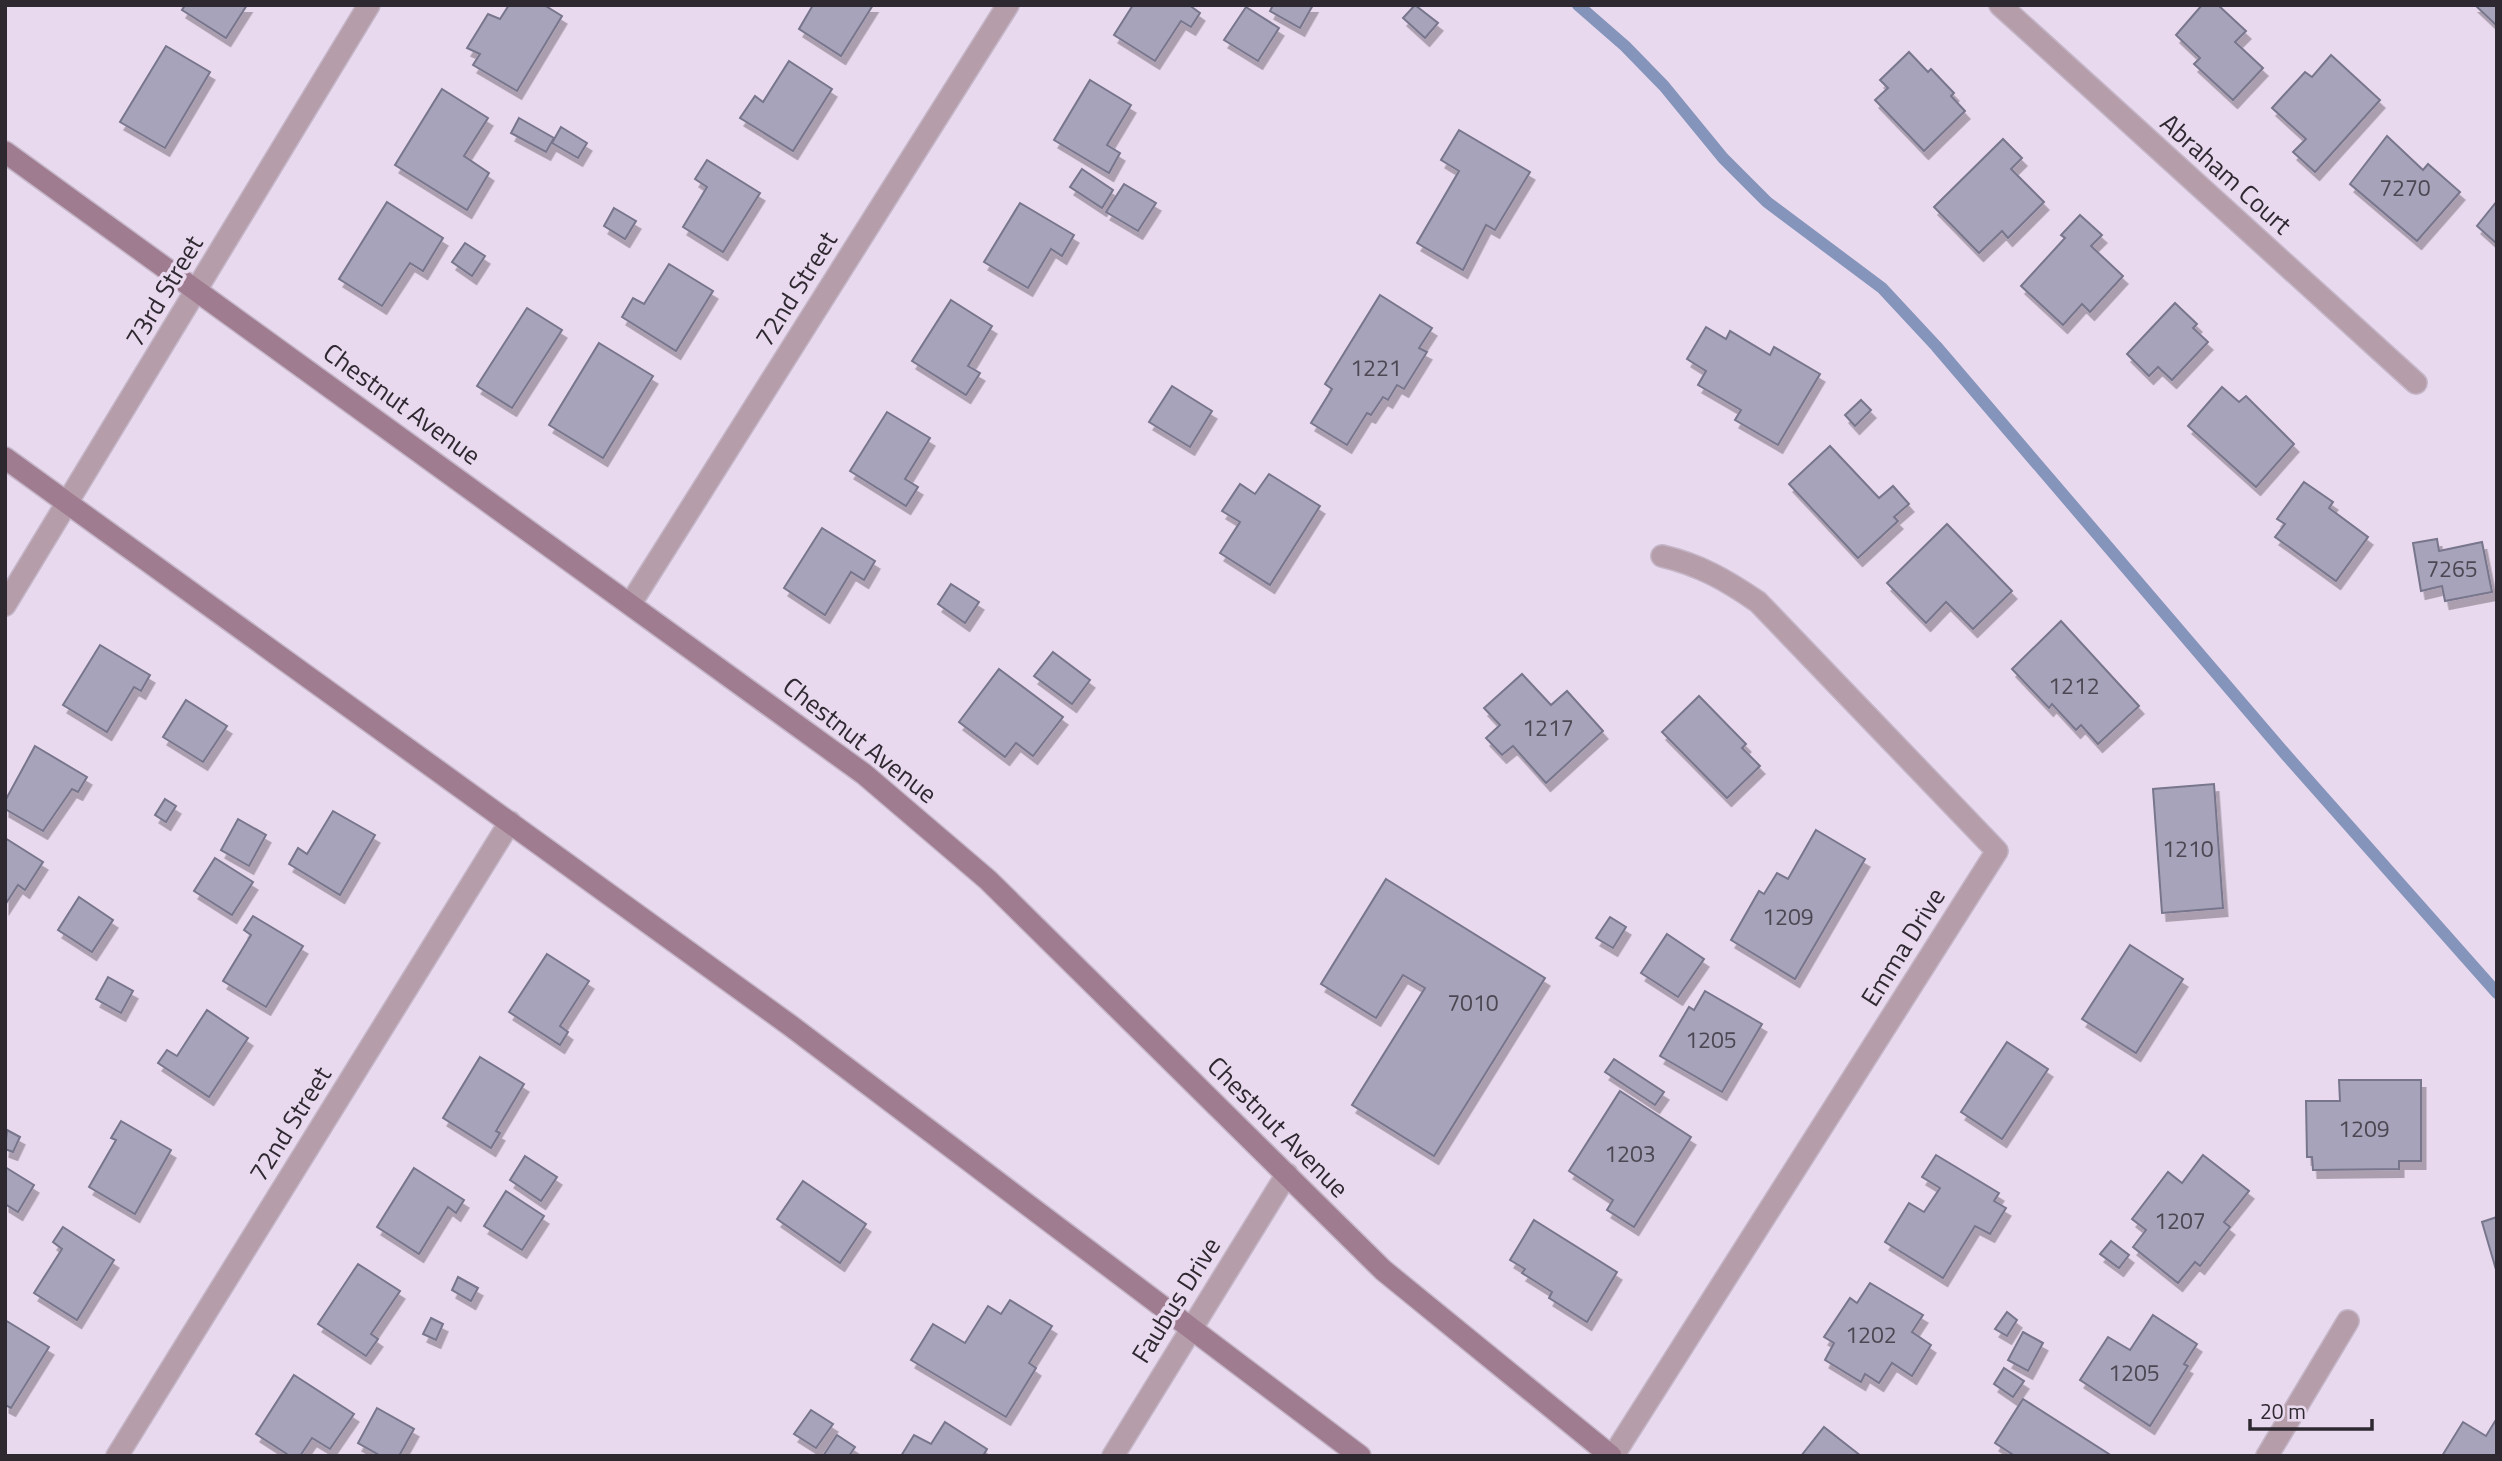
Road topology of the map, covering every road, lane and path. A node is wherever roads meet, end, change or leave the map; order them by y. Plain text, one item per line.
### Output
1 (369, 5) edge
2 (1008, 5) edge
3 (2000, 5) edge
4 (5, 152) edge
5 (197, 290) junction
6 (2416, 383) dead end
7 (5, 458) edge
8 (67, 503) junction
9 (1662, 556) dead end
10 (631, 603) junction
11 (5, 605) edge
12 (510, 822) junction
13 (1287, 1174) junction
14 (2348, 1321) dead end
15 (1191, 1329) junction
16 (117, 1456) edge
17 (1113, 1456) edge
18 (1360, 1456) edge
19 (1612, 1456) edge
20 (2267, 1456) edge

1 - 5 street, 73rd Street
2 - 10 street, 72nd Street
3 - 6 street, Abraham Court
4 - 5 street, Chestnut Avenue
5 - 8 street, 73rd Street
5 - 10 street, Chestnut Avenue
7 - 8 street
8 - 11 street, 73rd Street
8 - 12 street
9 - 19 street, Emma Drive
10 - 13 street, Chestnut Avenue
12 - 15 street
12 - 16 street, 72nd Street
13 - 15 street, Faubus Drive
13 - 19 street, Chestnut Avenue
14 - 20 street
15 - 17 street, Faubus Drive
15 - 18 street

